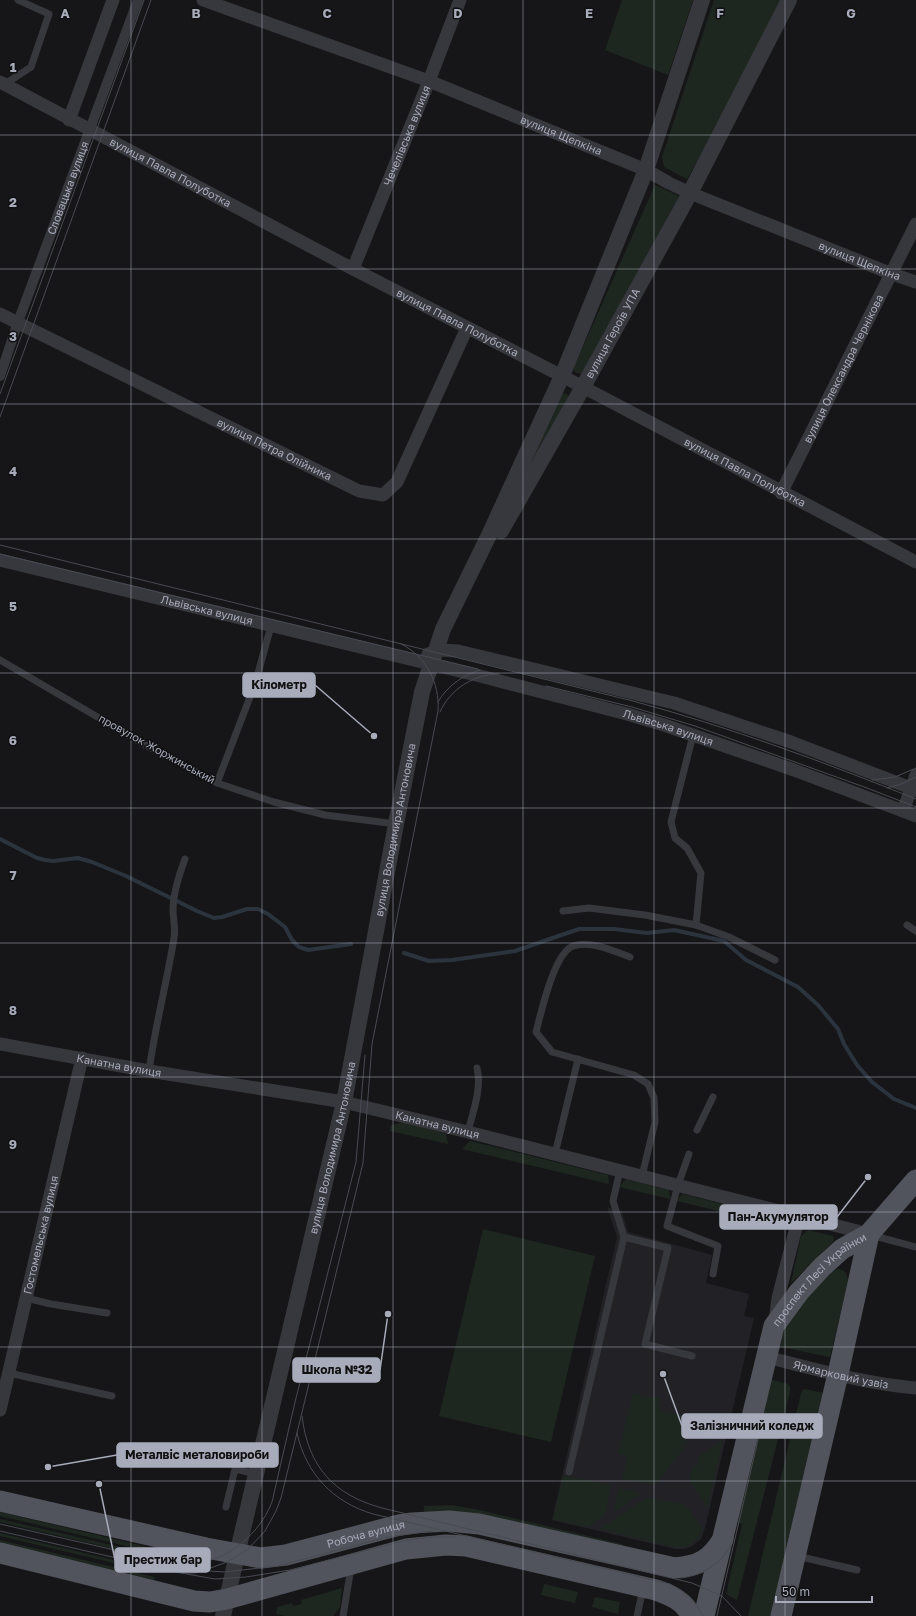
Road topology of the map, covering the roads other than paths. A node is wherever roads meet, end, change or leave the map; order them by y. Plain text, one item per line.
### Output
1 (18, 0) edge
2 (113, 0) edge
3 (138, 0) edge
4 (203, 0) edge
5 (460, 0) edge
6 (702, 0) edge
7 (789, 0) edge
8 (429, 81) junction
9 (3, 83) edge
10 (69, 120) junction
11 (90, 130) junction
12 (646, 170) junction
13 (690, 193) junction
14 (916, 224) edge
15 (353, 269) junction
16 (892, 274) junction
17 (916, 282) edge
18 (0, 314) edge
19 (18, 322) junction
20 (466, 328) junction
21 (0, 376) edge
22 (562, 376) junction
23 (583, 388) junction
24 (781, 492) junction
25 (0, 560) edge
26 (916, 562) edge
27 (271, 626) junction
28 (0, 660) edge
29 (434, 662) junction
30 (693, 735) junction
31 (916, 775) edge
32 (217, 783) junction
33 (914, 789) edge
34 (903, 811) junction
35 (916, 816) edge
36 (396, 824) junction
37 (184, 859) dead end
38 (562, 911) dead end
39 (696, 925) junction
40 (907, 925) dead end
41 (916, 931) edge
42 (630, 957) dead end
43 (775, 960) dead end
44 (0, 1044) edge
45 (82, 1058) junction
46 (578, 1059) junction
47 (477, 1068) dead end
48 (149, 1071) junction
49 (713, 1097) dead end
50 (344, 1102) junction
51 (697, 1130) dead end
52 (468, 1132) junction
53 (555, 1154) junction
54 (689, 1154) dead end
55 (620, 1170) junction
56 (642, 1176) junction
57 (916, 1180) edge
58 (678, 1185) junction
59 (798, 1216) junction
60 (869, 1234) junction
61 (624, 1237) junction
62 (916, 1247) edge
63 (713, 1274) dead end
64 (26, 1298) junction
65 (107, 1313) dead end
66 (774, 1326) junction
67 (692, 1356) dead end
68 (766, 1357) junction
69 (9, 1373) junction
70 (838, 1374) junction
71 (916, 1388) edge
72 (112, 1396) dead end
73 (0, 1410) edge
74 (569, 1472) dead end
75 (256, 1474) junction
76 (0, 1500) edge
77 (226, 1507) dead end
78 (723, 1539) junction
79 (0, 1553) edge
80 (237, 1554) junction
81 (795, 1556) junction
82 (352, 1564) junction
83 (857, 1570) dead end
84 (644, 1587) junction
85 (225, 1607) edge
86 (343, 1616) edge
87 (637, 1616) edge
88 (691, 1616) edge
89 (704, 1616) edge
90 (781, 1616) edge

1 - 9 lane
2 - 10 street
3 - 11 street, Словацька вулиця
4 - 8 street, вулиця Щепкіна
5 - 8 street, Чечелівська вулиця
6 - 12 street
7 - 13 street, вулиця Героїв УПА
8 - 12 street, вулиця Щепкіна
8 - 15 street, Чечелівська вулиця
9 - 10 street, вулиця Павла Полуботка
10 - 11 street, вулиця Павла Полуботка
11 - 15 street, вулиця Павла Полуботка
11 - 19 street, Словацька вулиця
12 - 13 street, вулиця Щепкіна
12 - 22 street
13 - 16 street, вулиця Щепкіна
13 - 23 street, вулиця Героїв УПА
14 - 16 street, вулиця Олександра Чернікова
15 - 20 street, вулиця Павла Полуботка
16 - 17 street, вулиця Щепкіна
16 - 24 street, вулиця Олександра Чернікова
18 - 19 street, вулиця Петра Олійника
19 - 20 street, вулиця Петра Олійника
19 - 21 street, Словацька вулиця
20 - 22 street, вулиця Павла Полуботка
22 - 23 street, вулиця Павла Полуботка
22 - 29 street
23 - 24 street, вулиця Павла Полуботка
23 - 29 street, вулиця Героїв УПА
24 - 26 street, вулиця Павла Полуботка
25 - 27 street, Львівська вулиця
27 - 29 street, Львівська вулиця
27 - 32 lane
28 - 32 lane, провулок Жоржинський
29 - 30 street, Львівська вулиця
29 - 33 street, Львівська вулиця
29 - 36 street, вулиця Володимира Антоновича
30 - 34 street, Львівська вулиця
30 - 39 lane
31 - 33 street
32 - 36 lane, провулок Жоржинський
33 - 34 street
34 - 35 street, Львівська вулиця
36 - 50 street, вулиця Володимира Антоновича
37 - 48 lane
38 - 39 lane
39 - 43 lane
40 - 41 lane
42 - 46 lane
44 - 45 street, Канатна вулиця
45 - 48 street, Канатна вулиця
45 - 64 street, Гостомельська вулиця
46 - 53 lane
46 - 56 lane
47 - 52 lane
48 - 50 street, Канатна вулиця
49 - 51 lane
50 - 52 street, Канатна вулиця
50 - 75 street, вулиця Володимира Антоновича
52 - 53 street, Канатна вулиця
53 - 55 street, Канатна вулиця
54 - 58 lane
55 - 56 street, Канатна вулиця
55 - 61 lane
56 - 58 street, Канатна вулиця
57 - 60 main road
58 - 59 street, Канатна вулиця
58 - 63 lane
59 - 60 street, Канатна вулиця
59 - 66 street
60 - 62 lane
60 - 66 main road, проспект Лесі Українки
60 - 70 main road, проспект Лесі Українки
61 - 67 lane
61 - 74 lane
64 - 65 lane
64 - 69 street, Гостомельська вулиця
66 - 68 main road, проспект Лесі Українки
68 - 70 street, Ярмарковий узвіз
68 - 78 main road, проспект Лесі Українки
69 - 72 lane
69 - 73 street, Гостомельська вулиця
70 - 71 street, Ярмарковий узвіз
70 - 81 main road, проспект Лесі Українки
75 - 77 lane
75 - 80 street, вулиця Володимира Антоновича
76 - 80 main road, Робоча вулиця
78 - 80 main road, Робоча вулиця
78 - 89 main road, проспект Лесі Українки
79 - 85 main road
80 - 85 street, вулиця Володимира Антоновича
81 - 83 lane
81 - 90 main road, проспект Лесі Українки
82 - 84 main road
82 - 85 main road
82 - 86 lane
84 - 87 lane
84 - 88 main road

